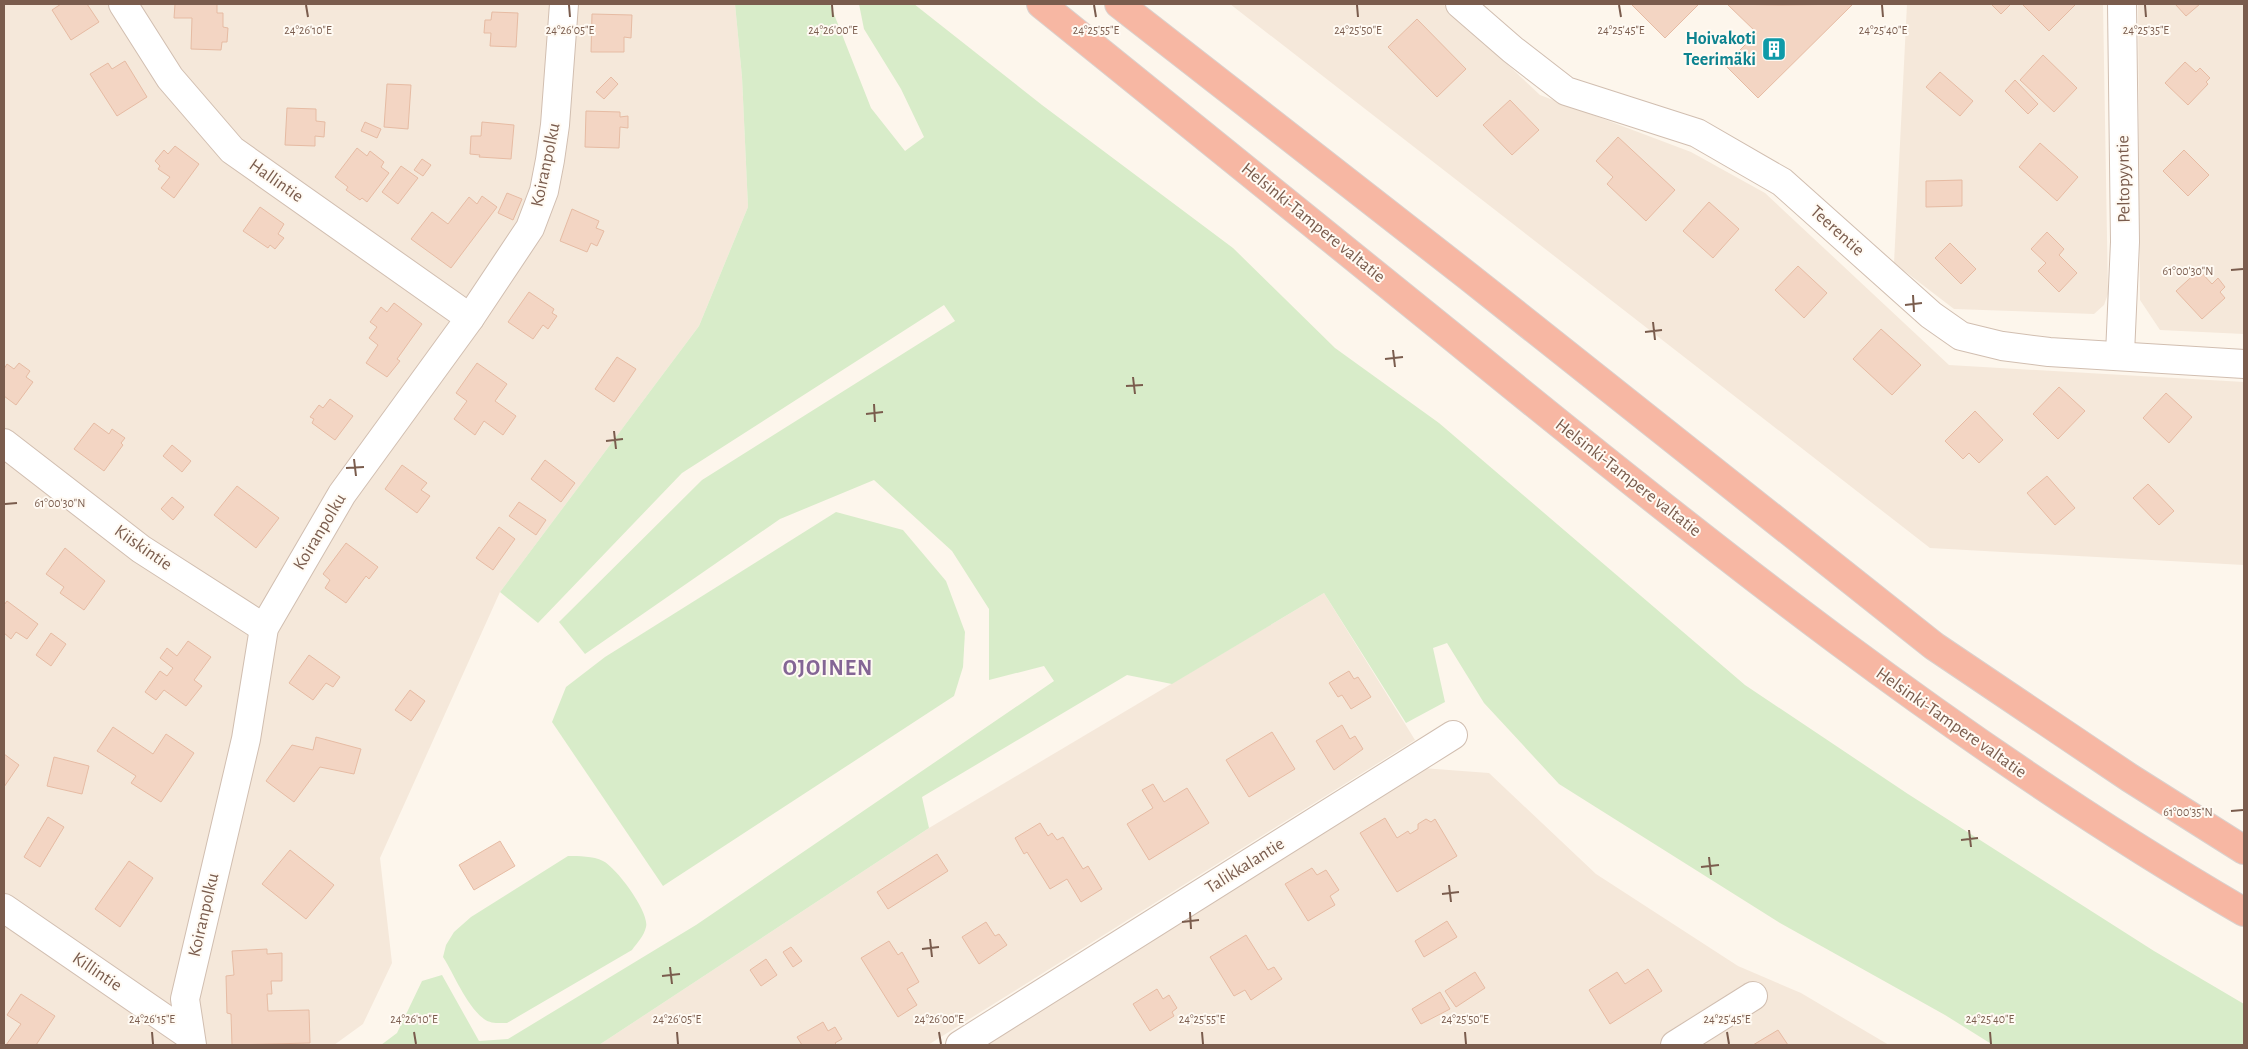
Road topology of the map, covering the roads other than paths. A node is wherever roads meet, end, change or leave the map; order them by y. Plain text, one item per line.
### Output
1 (124, 4) edge
2 (564, 4) edge
3 (1042, 4) edge
4 (1119, 4) edge
5 (1460, 4) edge
6 (2122, 4) edge
7 (470, 318) junction
8 (2120, 354) junction
9 (2244, 364) edge
10 (4, 443) edge
11 (264, 628) junction
12 (1453, 735) dead end
13 (2244, 850) edge
14 (4, 908) edge
15 (2244, 912) edge
16 (1753, 996) dead end
17 (191, 1041) edge
18 (960, 1045) edge
19 (1675, 1045) edge

1 - 7 street, Hallintie
2 - 7 street, Koiranpolku
3 - 15 highway, Helsinki-Tampere valtatie
4 - 13 highway
5 - 8 street, Teerentie
6 - 8 street, Peltopyyntie
7 - 11 street, Koiranpolku
8 - 9 street, Teerentie
10 - 11 street, Kiiskintie
11 - 17 street, Koiranpolku
12 - 18 street, Talikkalantie
14 - 17 street, Killintie
16 - 19 street

